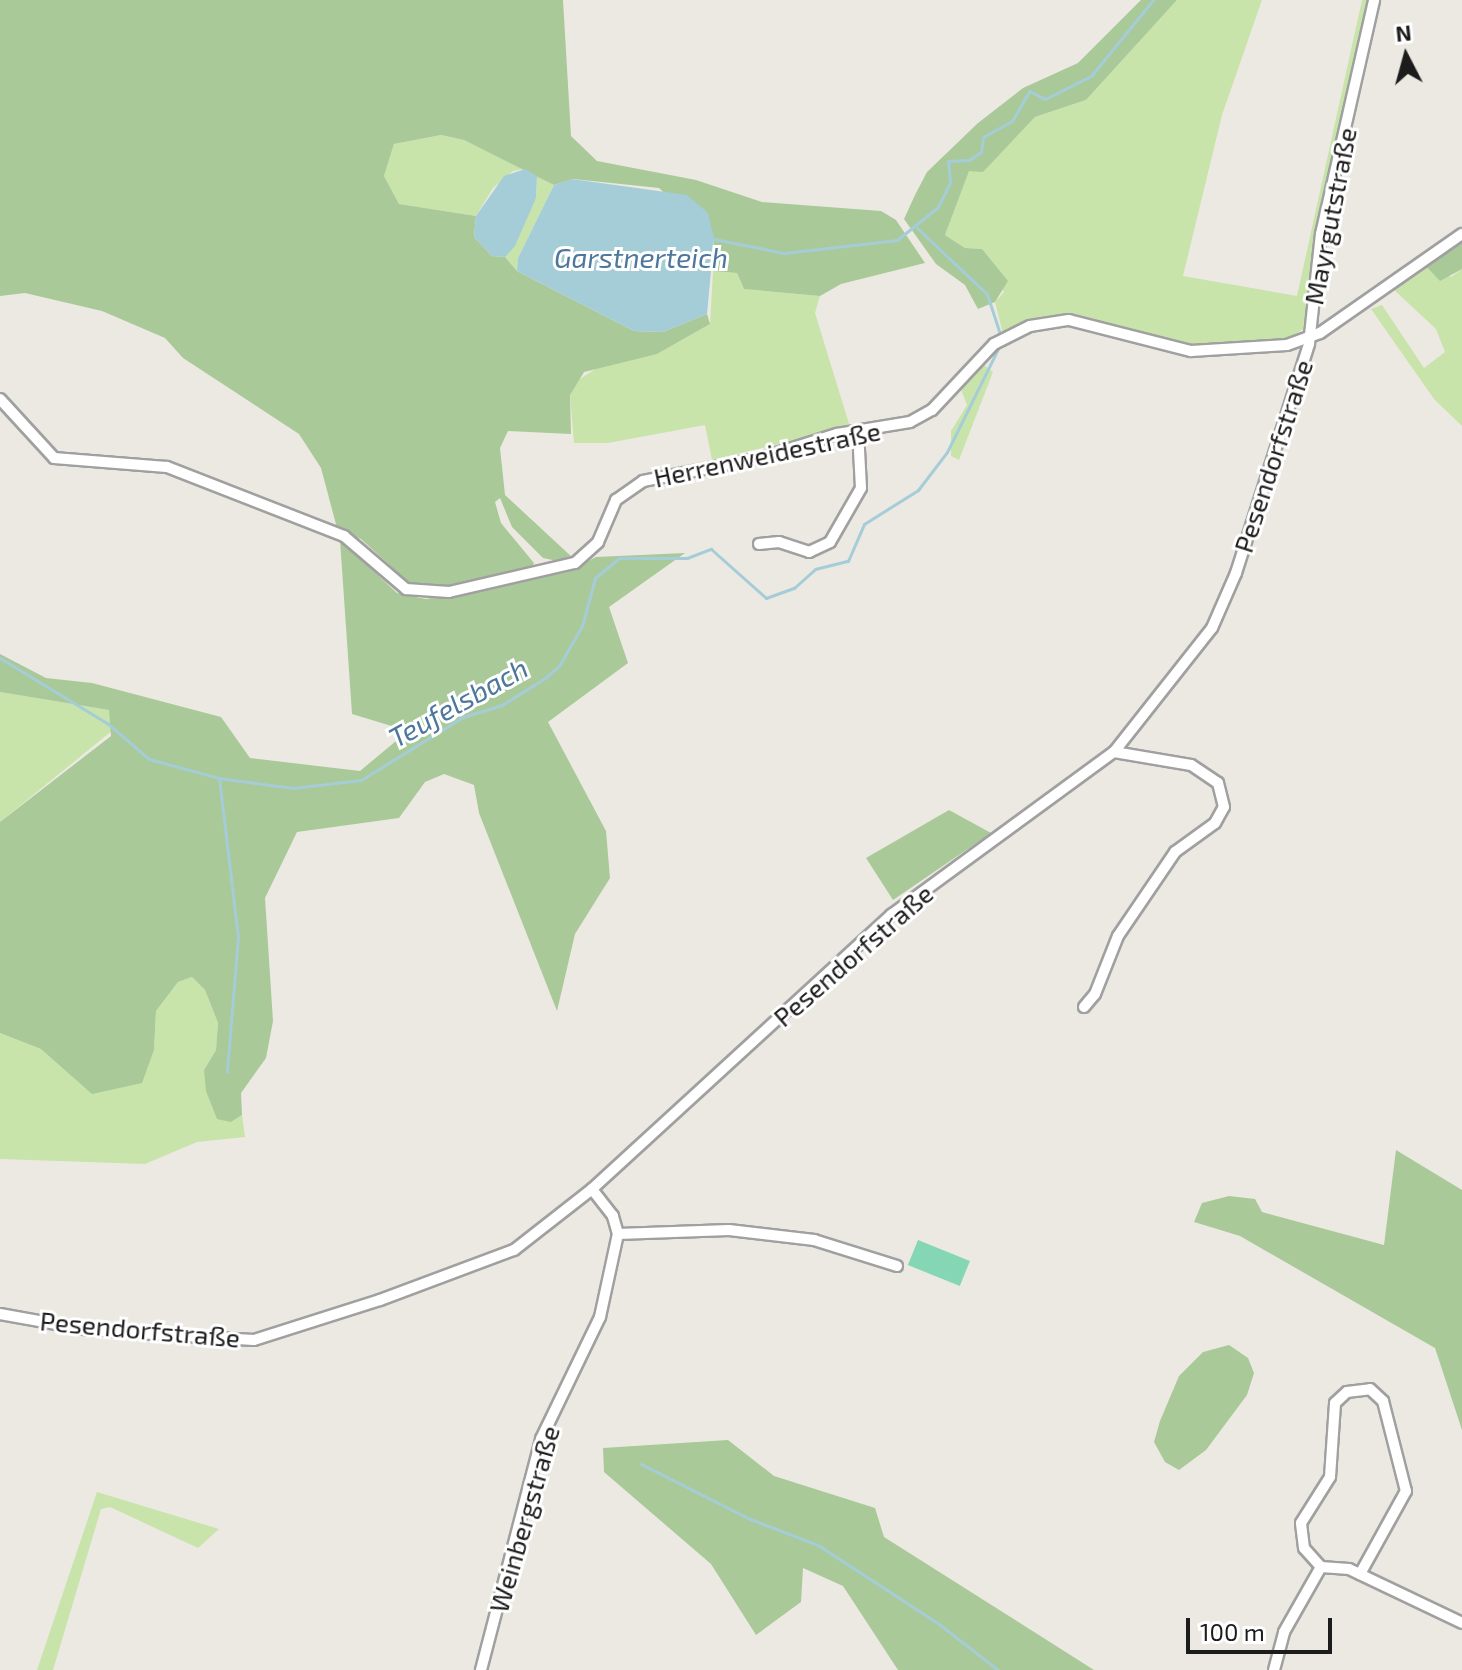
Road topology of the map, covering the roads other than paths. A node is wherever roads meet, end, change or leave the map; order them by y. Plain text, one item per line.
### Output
1 (1374, 0) edge
2 (1462, 234) edge
3 (1310, 338) junction
4 (0, 399) edge
5 (858, 431) junction
6 (759, 544) dead end
7 (1114, 752) junction
8 (1084, 1007) dead end
9 (592, 1189) junction
10 (618, 1234) junction
11 (897, 1266) dead end
12 (0, 1314) edge
13 (1321, 1567) junction
14 (1360, 1574) junction
15 (1462, 1623) edge
16 (481, 1670) edge
17 (1274, 1670) edge

1 - 3 street, Mayrgutstraße
2 - 3 street, Pesendorfstraße
3 - 5 street, Herrenweidestraße
3 - 7 street, Pesendorfstraße
4 - 5 street, Herrenweidestraße
5 - 6 street
7 - 8 street
7 - 9 street, Pesendorfstraße
9 - 10 street
9 - 12 street, Pesendorfstraße
10 - 11 street
10 - 16 street, Weinbergstraße
13 - 14 street
13 - 14 street
13 - 17 street
14 - 15 street

